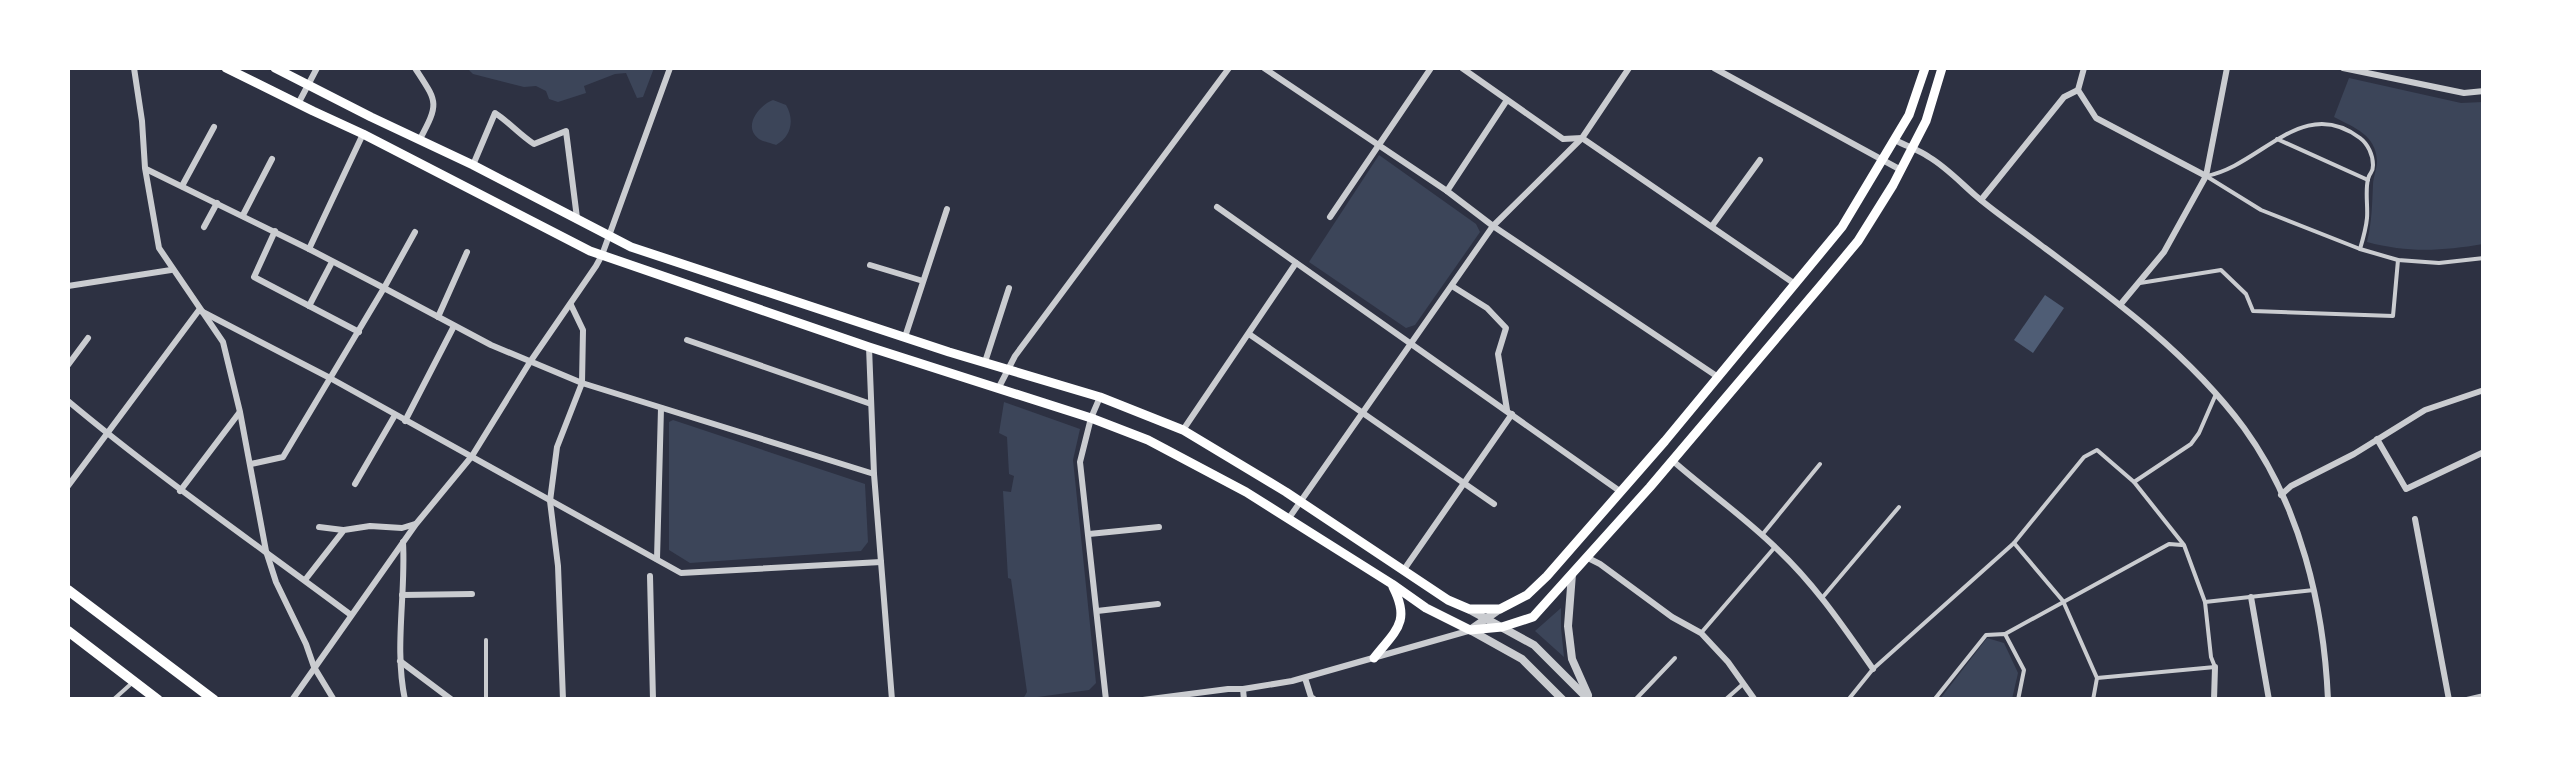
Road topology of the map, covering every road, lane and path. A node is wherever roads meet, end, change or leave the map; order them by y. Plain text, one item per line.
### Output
1 (134, 68) edge
2 (226, 68) edge
3 (275, 68) edge
4 (317, 68) edge
5 (415, 68) edge
6 (670, 68) edge
7 (1228, 68) edge
8 (1264, 68) edge
9 (1431, 68) edge
10 (1462, 68) edge
11 (1629, 68) edge
12 (1714, 68) edge
13 (1924, 68) edge
14 (1942, 68) edge
15 (2084, 68) edge
16 (2226, 68) edge
17 (2343, 68) edge
18 (309, 84) junction
19 (2078, 90) junction
20 (2484, 92) edge
21 (1508, 100) junction
22 (298, 104) junction
23 (214, 127) dead end
24 (364, 134) junction
25 (1582, 138) junction
26 (420, 139) junction
27 (2277, 139) junction
28 (1896, 140) junction
29 (1378, 144) junction
30 (1912, 150) junction
31 (272, 158) dead end
32 (1882, 158) junction
33 (1760, 160) dead end
34 (473, 165) junction
35 (144, 168) junction
36 (1901, 170) junction
37 (2206, 176) junction
38 (2368, 180) junction
39 (182, 186) junction
40 (1447, 191) junction
41 (1981, 200) junction
42 (217, 202) junction
43 (1218, 208) dead end
44 (947, 209) dead end
45 (243, 215) junction
46 (1330, 217) dead end
47 (578, 218) junction
48 (1494, 226) junction
49 (1712, 226) junction
50 (204, 227) dead end
51 (276, 230) junction
52 (416, 232) dead end
53 (609, 234) junction
54 (308, 248) junction
55 (2360, 249) junction
56 (467, 252) dead end
57 (602, 255) junction
58 (2484, 258) edge
59 (2398, 260) junction
60 (332, 262) junction
61 (1296, 263) junction
62 (870, 265) dead end
63 (173, 270) junction
64 (923, 281) junction
65 (2139, 283) junction
66 (1795, 284) junction
67 (68, 286) edge
68 (1452, 286) junction
69 (384, 288) junction
70 (1010, 288) dead end
71 (571, 305) junction
72 (2120, 305) junction
73 (309, 306) junction
74 (199, 310) junction
75 (438, 317) junction
76 (454, 326) junction
77 (359, 332) junction
78 (1248, 334) junction
79 (905, 337) junction
80 (88, 338) dead end
81 (687, 340) dead end
82 (1412, 344) junction
83 (869, 347) junction
84 (530, 362) junction
85 (985, 362) junction
86 (68, 365) edge
87 (1008, 369) junction
88 (1718, 377) junction
89 (330, 378) junction
90 (582, 383) junction
91 (999, 388) junction
92 (2484, 390) edge
93 (2216, 394) junction
94 (1100, 397) junction
95 (68, 401) edge
96 (871, 404) junction
97 (661, 408) junction
98 (240, 412) junction
99 (1510, 412) junction
100 (1364, 414) junction
101 (395, 416) junction
102 (1091, 418) junction
103 (405, 421) junction
104 (1183, 430) junction
105 (106, 434) junction
106 (2377, 439) junction
107 (2484, 452) edge
108 (472, 456) junction
109 (1673, 461) junction
110 (251, 464) junction
111 (1820, 464) dead end
112 (874, 474) junction
113 (2134, 482) junction
114 (1464, 483) junction
115 (354, 484) dead end
116 (68, 486) edge
117 (180, 491) junction
118 (1621, 492) junction
119 (2282, 494) junction
120 (550, 501) junction
121 (1300, 503) junction
122 (1494, 504) dead end
123 (1899, 507) dead end
124 (1289, 518) junction
125 (2415, 519) dead end
126 (416, 524) junction
127 (319, 526) dead end
128 (1159, 527) dead end
129 (344, 530) junction
130 (1089, 534) junction
131 (1762, 535) junction
132 (403, 542) junction
133 (2014, 544) junction
134 (2184, 545) junction
135 (1775, 546) junction
136 (266, 551) junction
137 (1588, 558) junction
138 (657, 559) junction
139 (881, 562) junction
140 (1403, 571) junction
141 (1572, 574) junction
142 (650, 576) dead end
143 (305, 580) junction
144 (1392, 584) junction
145 (68, 590) edge
146 (2314, 590) junction
147 (402, 594) junction
148 (472, 594) dead end
149 (2251, 597) junction
150 (1822, 598) junction
151 (2064, 601) junction
152 (2205, 602) junction
153 (1158, 604) dead end
154 (1469, 609) junction
155 (1500, 609) junction
156 (1096, 610) junction
157 (352, 614) junction
158 (1488, 618) junction
159 (1502, 627) junction
160 (68, 630) edge
161 (1470, 630) junction
162 (1701, 632) junction
163 (2005, 634) junction
164 (486, 640) dead end
165 (1374, 658) junction
166 (1675, 658) dead end
167 (399, 660) junction
168 (2215, 666) junction
169 (314, 667) junction
170 (1873, 670) junction
171 (1305, 678) junction
172 (2096, 678) junction
173 (134, 682) junction
174 (1743, 684) junction
175 (1243, 689) junction
176 (2484, 696) edge
177 (113, 700) edge
178 (158, 700) edge
179 (214, 700) edge
180 (292, 700) edge
181 (334, 700) edge
182 (405, 700) edge
183 (452, 700) edge
184 (486, 700) edge
185 (563, 700) edge
186 (653, 700) edge
187 (892, 700) edge
188 (1106, 700) edge
189 (1143, 700) edge
190 (1244, 700) edge
191 (1315, 700) edge
192 (1564, 700) edge
193 (1589, 700) edge
194 (1635, 700) edge
195 (1725, 700) edge
196 (1755, 700) edge
197 (1848, 700) edge
198 (1934, 700) edge
199 (2018, 700) edge
200 (2093, 700) edge
201 (2214, 700) edge
202 (2269, 700) edge
203 (2328, 700) edge
204 (2449, 700) edge
205 (2466, 700) edge

1 - 35 street
2 - 22 main road
3 - 18 main road
4 - 18 street
5 - 26 street
6 - 53 street
7 - 87 street
8 - 29 street
9 - 29 street
10 - 21 street
11 - 25 street
12 - 32 street
13 - 28 main road
14 - 30 main road
15 - 19 street
16 - 37 street
17 - 20 street
18 - 22 street
18 - 26 main road
19 - 37 street
19 - 41 street
21 - 25 street
21 - 40 street
22 - 24 main road
23 - 39 street
24 - 54 street
24 - 57 main road
25 - 48 street
25 - 49 street
26 - 34 main road
27 - 37 lane
27 - 38 lane
27 - 38 lane
28 - 30 street
28 - 32 main road
29 - 40 street
29 - 46 street
30 - 36 main road
30 - 41 street
31 - 45 street
32 - 36 street
32 - 66 main road
33 - 49 street
34 - 47 main road
34 - 47 street
35 - 39 street
35 - 63 street
36 - 109 main road
37 - 55 lane
37 - 65 street
38 - 55 lane
39 - 42 street
40 - 48 street
41 - 72 street
42 - 45 street
42 - 50 street
43 - 61 street
44 - 64 street
45 - 51 street
47 - 53 main road
48 - 68 street
48 - 88 street
49 - 66 street
51 - 54 street
51 - 73 street
52 - 69 street
53 - 57 street
53 - 79 main road
54 - 60 street
55 - 59 lane
56 - 75 street
57 - 71 street
57 - 83 main road
58 - 59 lane
59 - 65 lane
60 - 69 street
60 - 73 street
61 - 78 street
61 - 82 street
62 - 64 street
63 - 67 street
63 - 74 street
64 - 79 street
65 - 72 street
66 - 88 main road
68 - 82 street
68 - 99 street
69 - 75 street
69 - 77 street
70 - 85 street
71 - 84 street
71 - 90 street
72 - 93 street
73 - 77 street
74 - 89 street
74 - 98 street
74 - 105 street
75 - 76 street
76 - 84 street
76 - 103 street
77 - 89 street
78 - 100 street
78 - 104 street
79 - 85 main road
80 - 86 street
81 - 96 street
82 - 99 street
82 - 100 street
83 - 91 main road
83 - 96 street
84 - 90 street
84 - 108 street
85 - 87 main road
87 - 91 street
87 - 94 main road
88 - 118 main road
89 - 101 street
89 - 110 street
90 - 97 street
90 - 120 street
91 - 102 main road
92 - 106 street
93 - 113 lane
93 - 119 street
94 - 102 street
94 - 104 main road
95 - 105 street
96 - 112 street
97 - 112 street
97 - 138 street
98 - 110 street
98 - 117 street
99 - 114 street
99 - 118 street
100 - 114 street
100 - 121 street
101 - 103 street
101 - 115 street
102 - 124 main road
102 - 130 street
103 - 108 street
104 - 121 main road
105 - 116 street
105 - 117 street
106 - 107 street
106 - 119 street
108 - 120 street
108 - 126 street
109 - 131 street
109 - 137 main road
110 - 136 street
111 - 131 lane
112 - 139 street
113 - 133 lane
113 - 134 lane
114 - 122 street
114 - 140 street
117 - 136 street
118 - 155 main road
119 - 146 street
120 - 138 street
120 - 185 street
121 - 124 street
121 - 140 main road
123 - 150 lane
124 - 144 main road
125 - 204 street
126 - 129 street
126 - 132 street
127 - 129 street
128 - 130 street
129 - 143 street
130 - 156 street
131 - 135 street
132 - 147 street
132 - 157 street
133 - 151 lane
133 - 170 lane
134 - 151 lane
134 - 152 lane
135 - 150 street
135 - 162 lane
136 - 143 street
136 - 169 street
137 - 141 main road
137 - 162 street
138 - 139 street
139 - 187 street
140 - 154 main road
141 - 159 main road
141 - 193 street
142 - 186 street
143 - 157 street
144 - 161 main road
144 - 165 main road
145 - 179 main road
146 - 149 lane
146 - 203 street
147 - 148 street
147 - 167 street
149 - 152 lane
149 - 202 street
150 - 170 street
151 - 163 lane
151 - 172 lane
152 - 168 lane
153 - 156 street
154 - 155 main road
154 - 158 street
155 - 158 street
156 - 188 street
157 - 169 street
158 - 159 street
158 - 161 street
159 - 161 main road
159 - 193 street
160 - 173 main road
161 - 165 street
161 - 192 street
162 - 174 street
163 - 198 lane
163 - 199 lane
164 - 184 lane
165 - 171 street
166 - 194 lane
167 - 182 street
167 - 183 street
168 - 172 lane
168 - 201 street
169 - 180 street
169 - 181 street
170 - 197 lane
171 - 175 street
171 - 191 street
172 - 200 lane
173 - 177 lane
173 - 178 main road
174 - 195 lane
174 - 196 street
175 - 189 street
175 - 190 street
176 - 205 street

